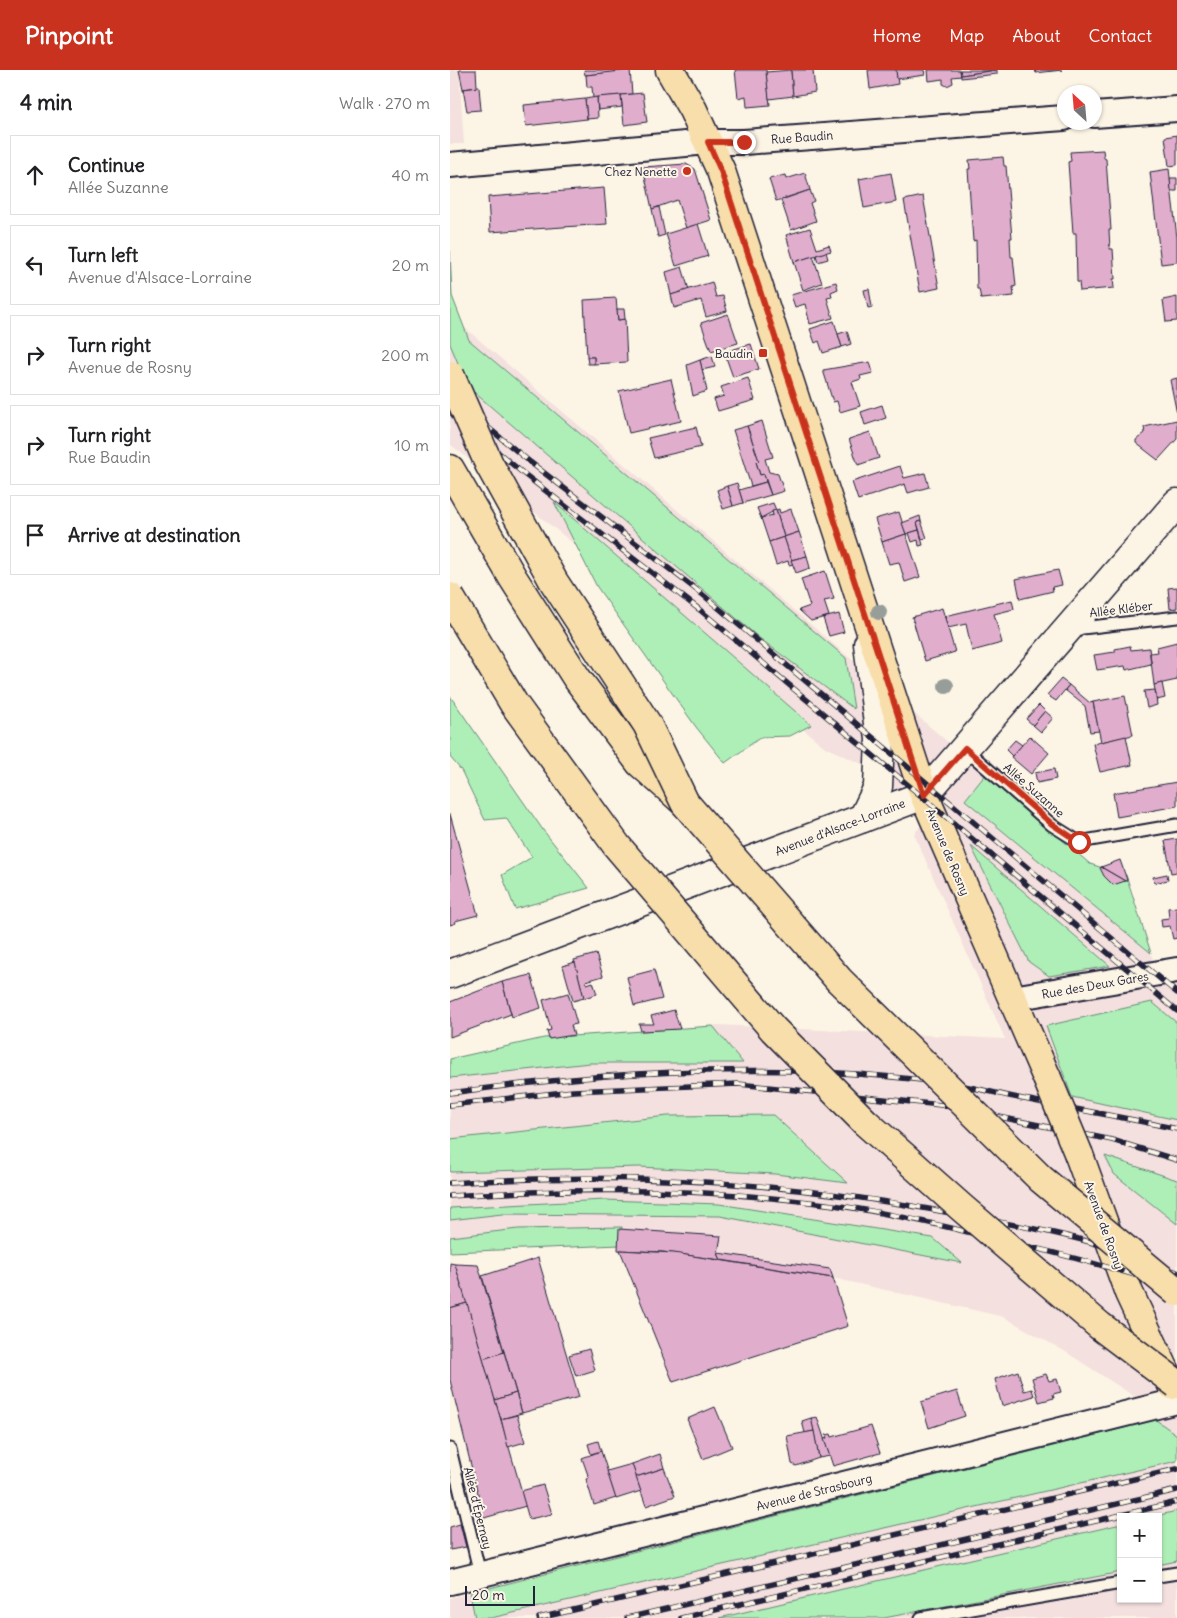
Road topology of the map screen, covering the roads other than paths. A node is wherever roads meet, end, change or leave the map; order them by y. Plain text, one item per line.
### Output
1 (670, 70) edge
2 (1177, 109) edge
3 (1102, 114) edge
4 (1057, 119) edge
5 (708, 142) junction
6 (450, 165) edge
7 (450, 376) edge
8 (450, 469) edge
9 (1177, 503) edge
10 (450, 597) edge
11 (862, 604) junction
12 (1177, 617) edge
13 (1067, 629) junction
14 (965, 748) junction
15 (924, 795) junction
16 (685, 803) junction
17 (863, 818) junction
18 (1177, 825) edge
19 (1177, 970) edge
20 (450, 974) edge
21 (1013, 998) junction
22 (1177, 1292) edge
23 (1177, 1384) edge
24 (1177, 1396) edge
25 (1177, 1401) edge
26 (450, 1448) edge
27 (1177, 1573) edge
28 (480, 1574) junction
29 (1162, 1575) edge
30 (450, 1582) edge
31 (1117, 1584) edge
32 (922, 1618) edge

1 - 5 main road, Avenue de Rosny
2 - 3 street
4 - 5 street, Rue Baudin
5 - 6 street, Rue Baudin
5 - 11 main road, Avenue de Rosny
7 - 16 main road, bridge
8 - 16 main road
9 - 13 street, Avenue d'Alsace-Lorraine
10 - 23 main road, bridge
11 - 15 main road, Avenue de Rosny
11 - 17 street
12 - 13 lane, Allée Kléber
13 - 14 street, Avenue d'Alsace-Lorraine
14 - 15 street, Avenue d'Alsace-Lorraine
14 - 18 lane, Allée Suzanne
15 - 17 street, Avenue d'Alsace-Lorraine
15 - 21 main road, Avenue de Rosny
16 - 22 main road, bridge
17 - 20 street, Avenue d'Alsace-Lorraine
19 - 21 street, Rue des Deux Gares
21 - 24 main road, Avenue de Rosny, bridge
25 - 28 street, Avenue de Strasbourg
26 - 28 lane, Allée d'Épernay
27 - 29 lane
28 - 30 street, Avenue de Strasbourg
31 - 32 lane

